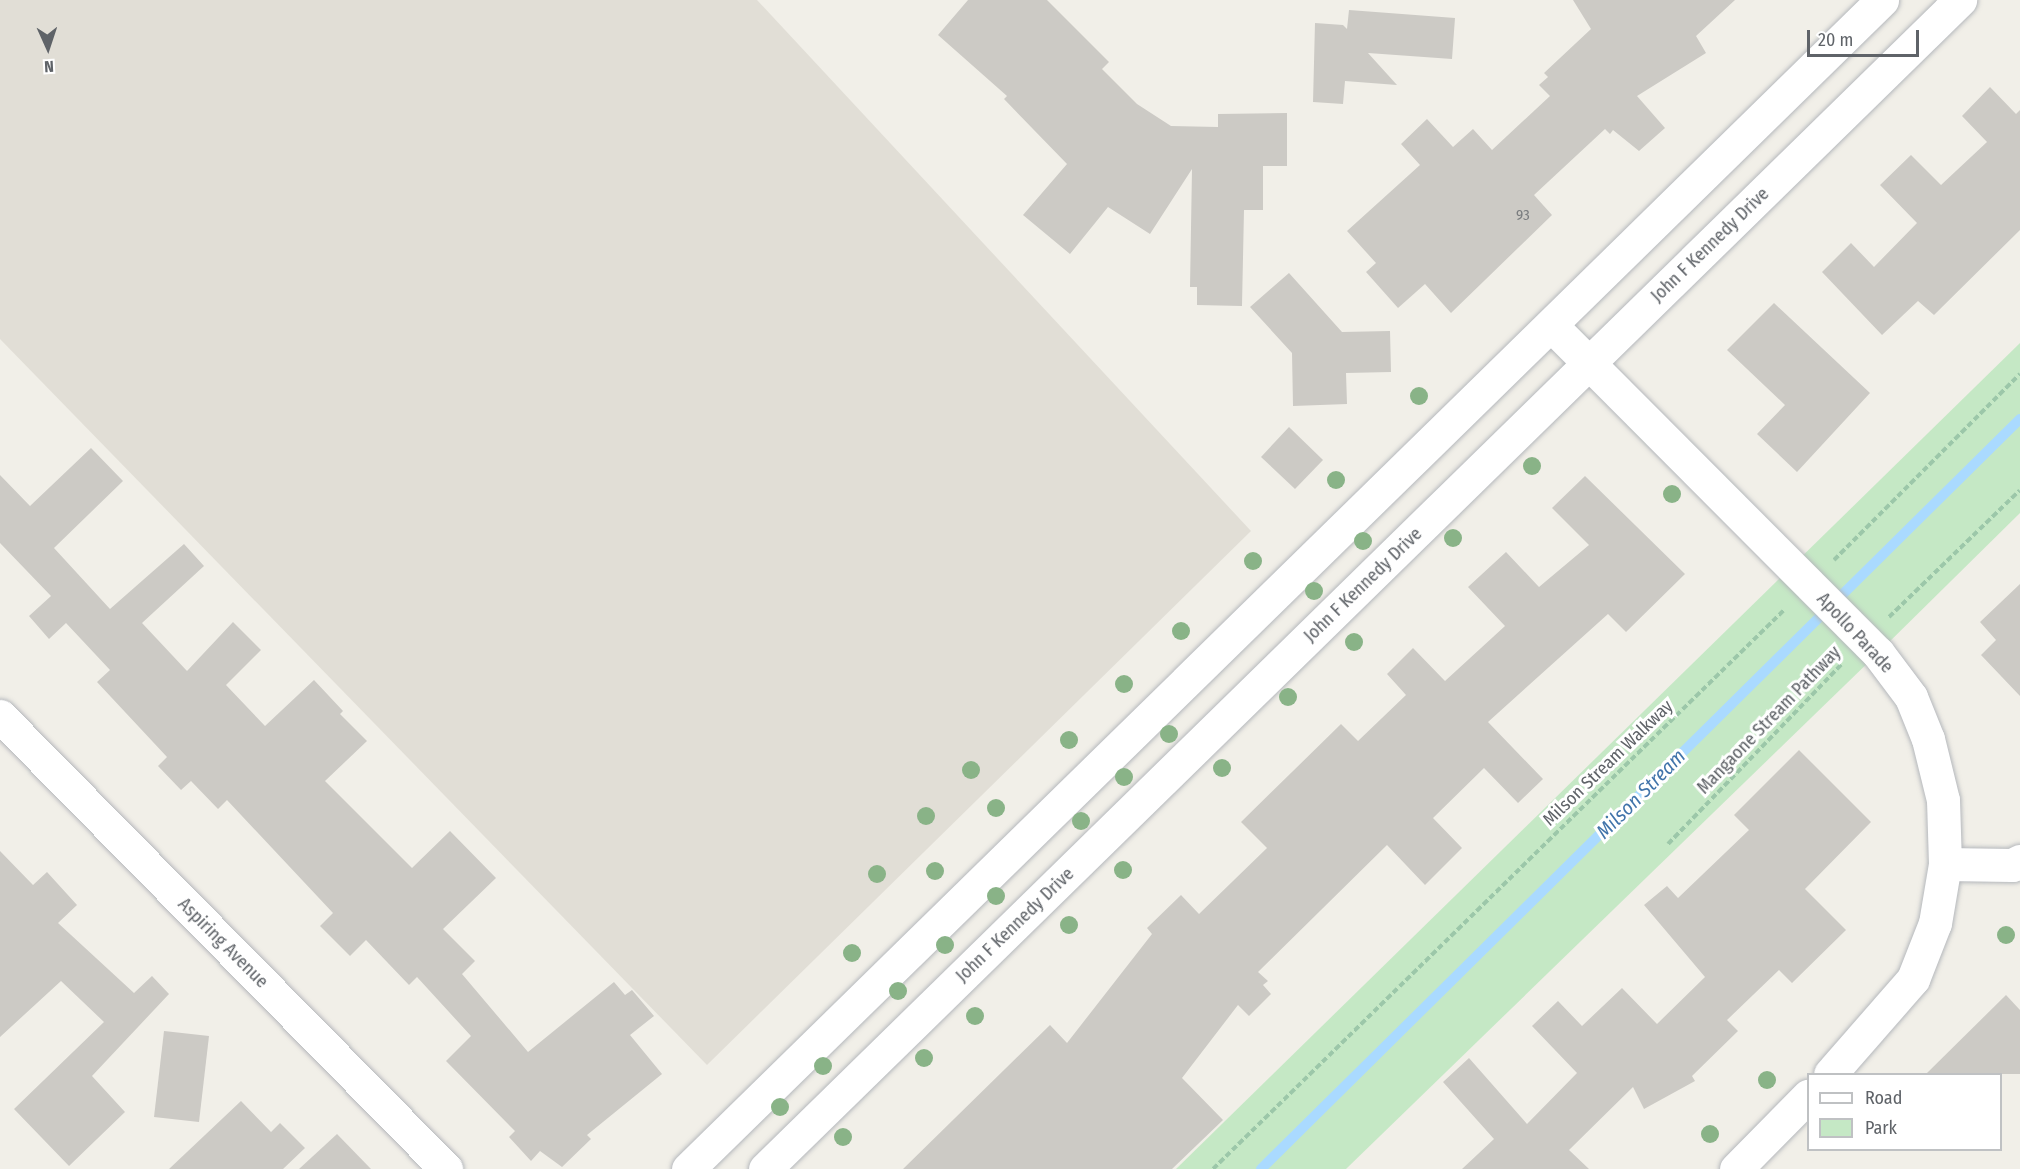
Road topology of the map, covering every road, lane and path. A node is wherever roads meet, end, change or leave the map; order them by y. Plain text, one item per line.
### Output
1 (1882, 0) edge
2 (1956, 1) edge
3 (1551, 325) junction
4 (1589, 364) junction
5 (2020, 374) edge
6 (2020, 490) edge
7 (1809, 585) junction
8 (1866, 640) junction
9 (0, 716) edge
10 (1668, 844) dead end
11 (1945, 864) junction
12 (2017, 866) edge
13 (1831, 1073) edge
14 (1807, 1098) edge
15 (446, 1169) edge
16 (688, 1169) edge
17 (765, 1169) edge
18 (1213, 1169) edge
19 (1736, 1169) edge

1 - 3 main road
2 - 4 main road, John F Kennedy Drive
3 - 4 main road, Apollo Parade
3 - 16 main road
4 - 7 main road, Apollo Parade
4 - 17 main road, John F Kennedy Drive
5 - 7 path, Milson Stream Walkway
6 - 8 path, Mangaone Stream Pathway
7 - 8 main road, Apollo Parade
7 - 18 path, Milson Stream Walkway
8 - 10 path, Mangaone Stream Pathway
8 - 11 main road, Apollo Parade
9 - 15 main road, Aspiring Avenue
11 - 12 main road
11 - 13 main road, Apollo Parade
14 - 19 main road

